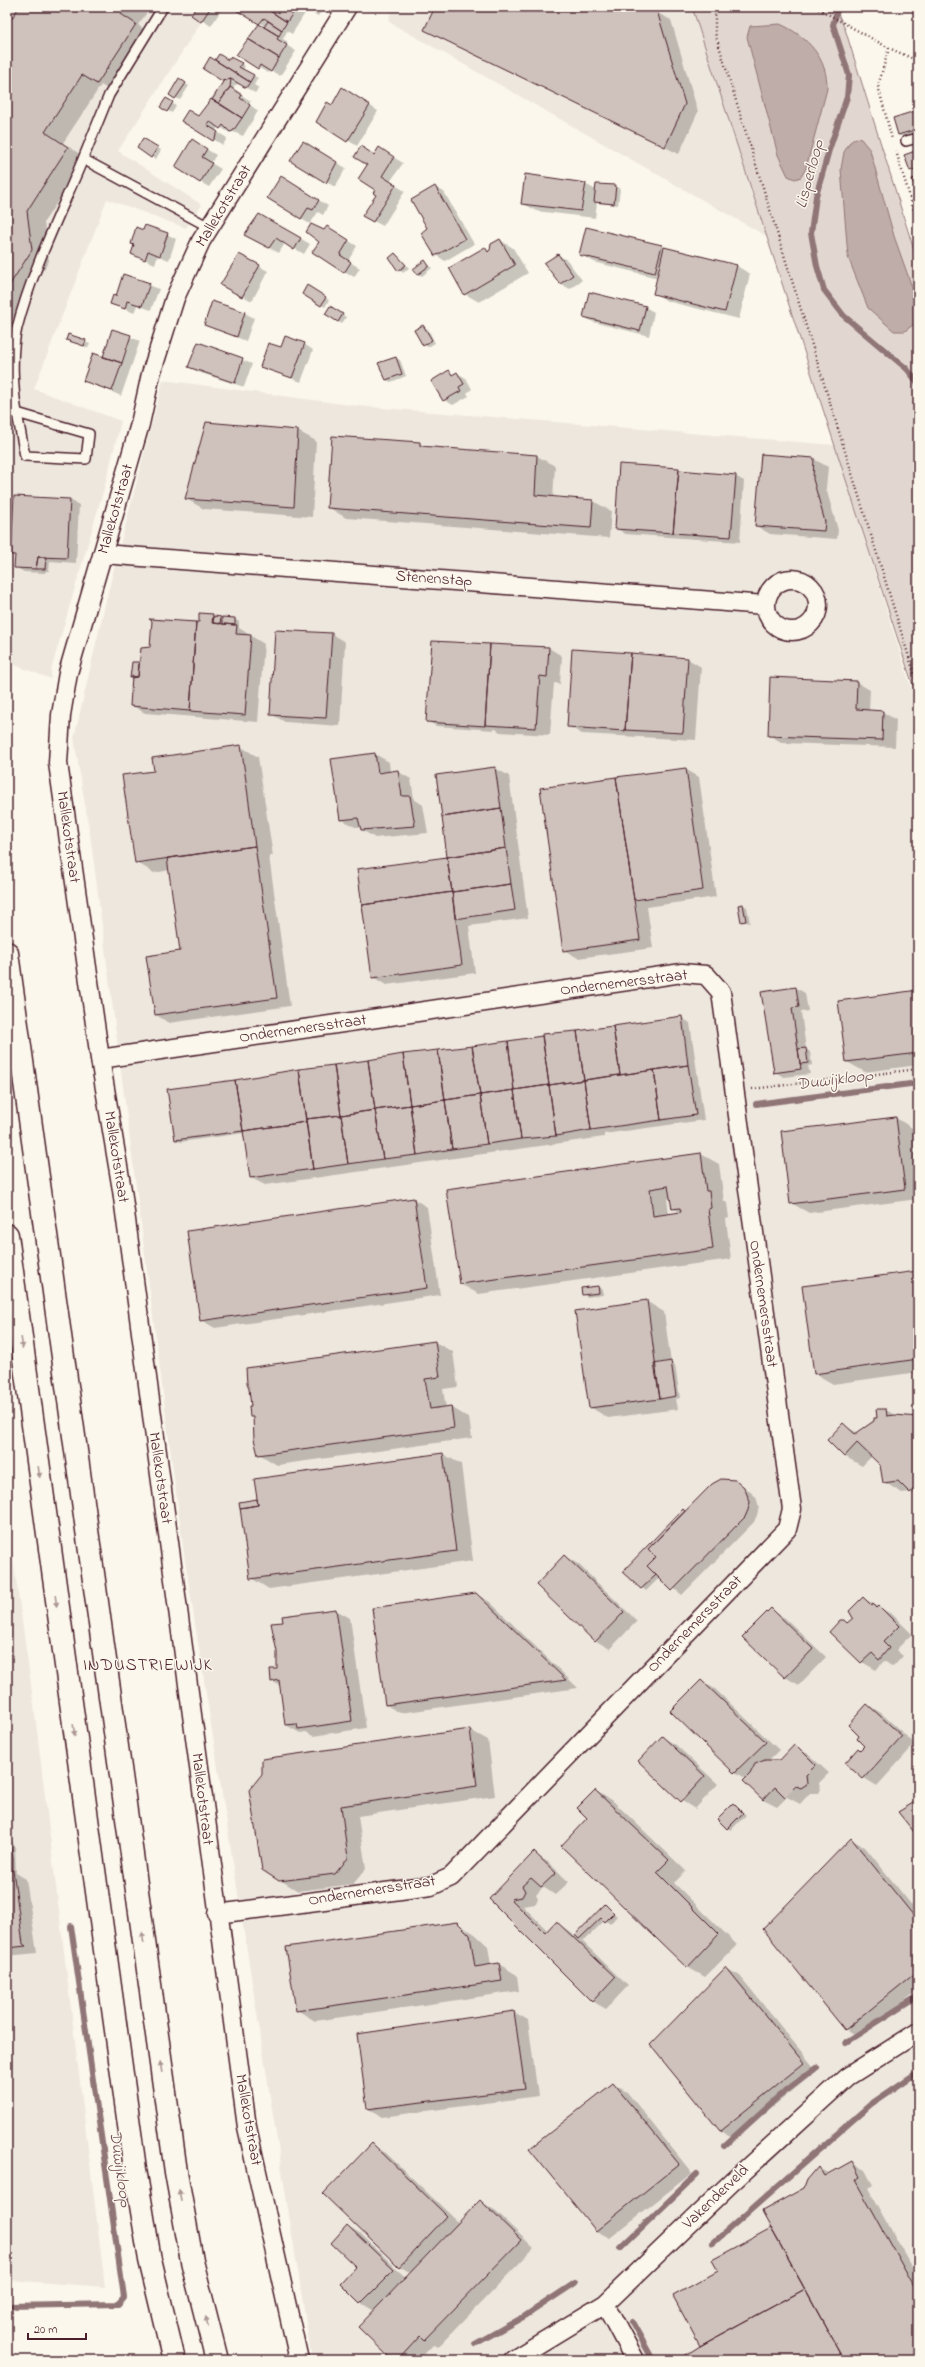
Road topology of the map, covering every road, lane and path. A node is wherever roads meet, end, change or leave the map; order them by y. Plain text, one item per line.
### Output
1 (163, 7) edge
2 (347, 7) edge
3 (718, 7) edge
4 (817, 8) edge
5 (918, 61) edge
6 (918, 138) edge
7 (906, 141) dead end
8 (83, 159) junction
9 (210, 227) junction
10 (17, 413) junction
11 (103, 554) junction
12 (765, 605) dead end
13 (918, 686) edge
14 (7, 953) edge
15 (100, 1059) junction
16 (918, 1069) edge
17 (733, 1091) junction
18 (7, 1235) edge
19 (218, 1914) junction
20 (918, 2032) edge
21 (605, 2304) junction
22 (174, 2360) edge
23 (217, 2360) edge
24 (299, 2360) edge
25 (513, 2360) edge
26 (635, 2360) edge

1 - 8 lane
2 - 9 street, Mallekotstraat
3 - 13 path
4 - 5 path
6 - 7 lane
8 - 9 lane
8 - 10 lane
9 - 11 street, Mallekotstraat
10 - 10 lane
11 - 12 street, Stenenstap
11 - 15 street, Mallekotstraat
23 -> 14 highway
15 - 17 street, Ondernemersstraat
15 - 19 street, Mallekotstraat
16 - 17 path
17 - 19 street, Ondernemersstraat
18 -> 22 highway
19 - 24 street, Mallekotstraat
20 - 21 street, Vakenderveld
21 - 25 street, Vakenderveld
21 - 26 street

